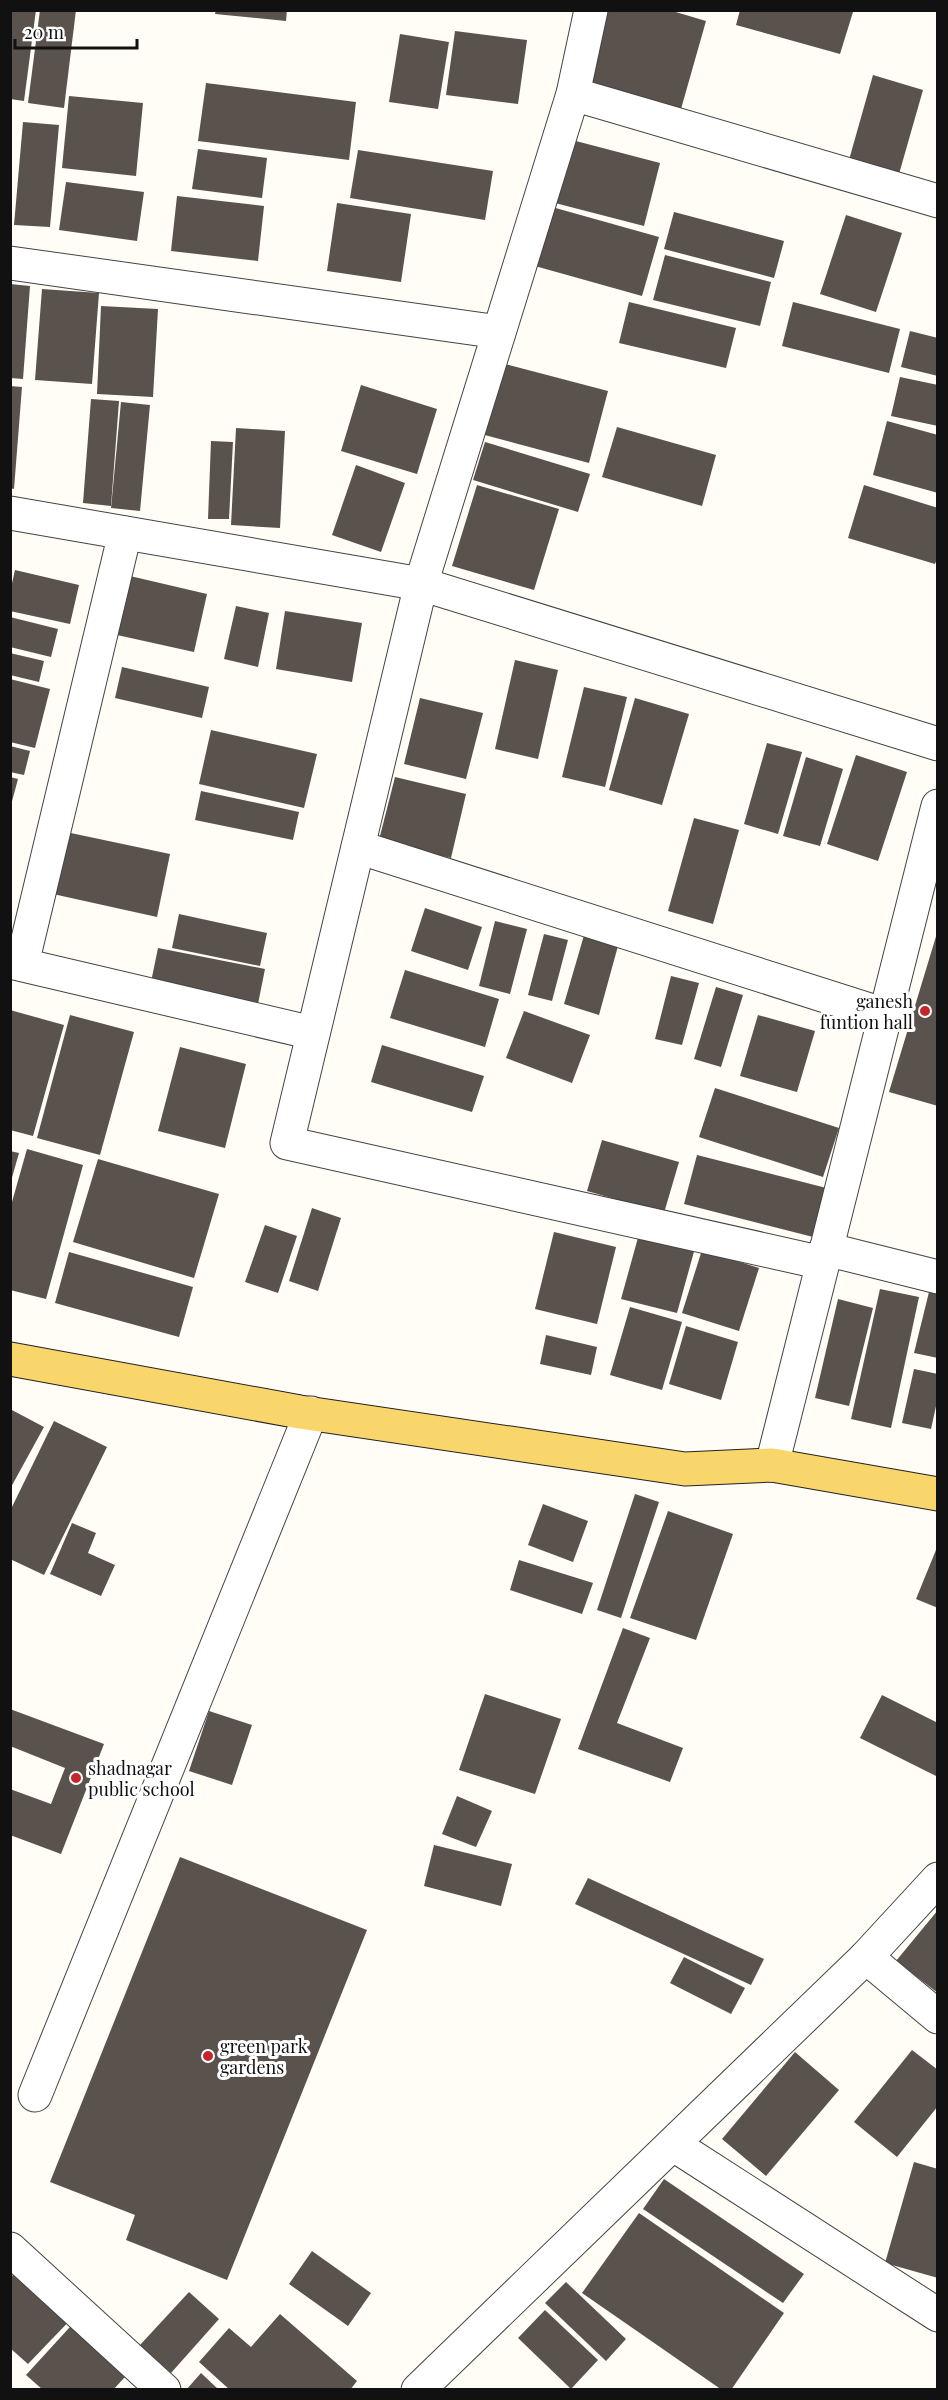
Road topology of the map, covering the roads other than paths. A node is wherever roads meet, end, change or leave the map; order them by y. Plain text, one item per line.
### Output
1 (591, 10) edge
2 (573, 94) junction
3 (938, 201) edge
4 (10, 263) edge
5 (499, 332) junction
6 (10, 513) edge
7 (125, 533) junction
8 (421, 584) junction
9 (938, 744) edge
10 (938, 806) edge
11 (358, 847) junction
12 (16, 963) edge
13 (885, 1015) junction
14 (313, 1033) junction
15 (824, 1256) junction
16 (938, 1277) edge
17 (10, 1359) edge
18 (311, 1413) junction
19 (772, 1466) junction
20 (938, 1494) edge
21 (938, 1879) edge
22 (866, 1957) junction
23 (938, 2017) edge
24 (35, 2095) dead end
25 (674, 2145) junction
26 (10, 2248) edge
27 (938, 2315) edge
28 (164, 2390) edge
29 (418, 2390) edge

1 - 2 street
2 - 3 street
2 - 5 street
4 - 5 street
5 - 8 street
6 - 7 street
7 - 8 street
7 - 12 street
8 - 9 street
8 - 11 street
10 - 13 street
11 - 13 street
11 - 14 street
12 - 14 street
13 - 15 street
14 - 15 street
15 - 16 street
15 - 19 street
17 - 18 main road
18 - 19 main road
18 - 24 street
19 - 20 main road
21 - 22 street
22 - 23 street
22 - 25 street
25 - 27 street
25 - 29 street
26 - 28 street

